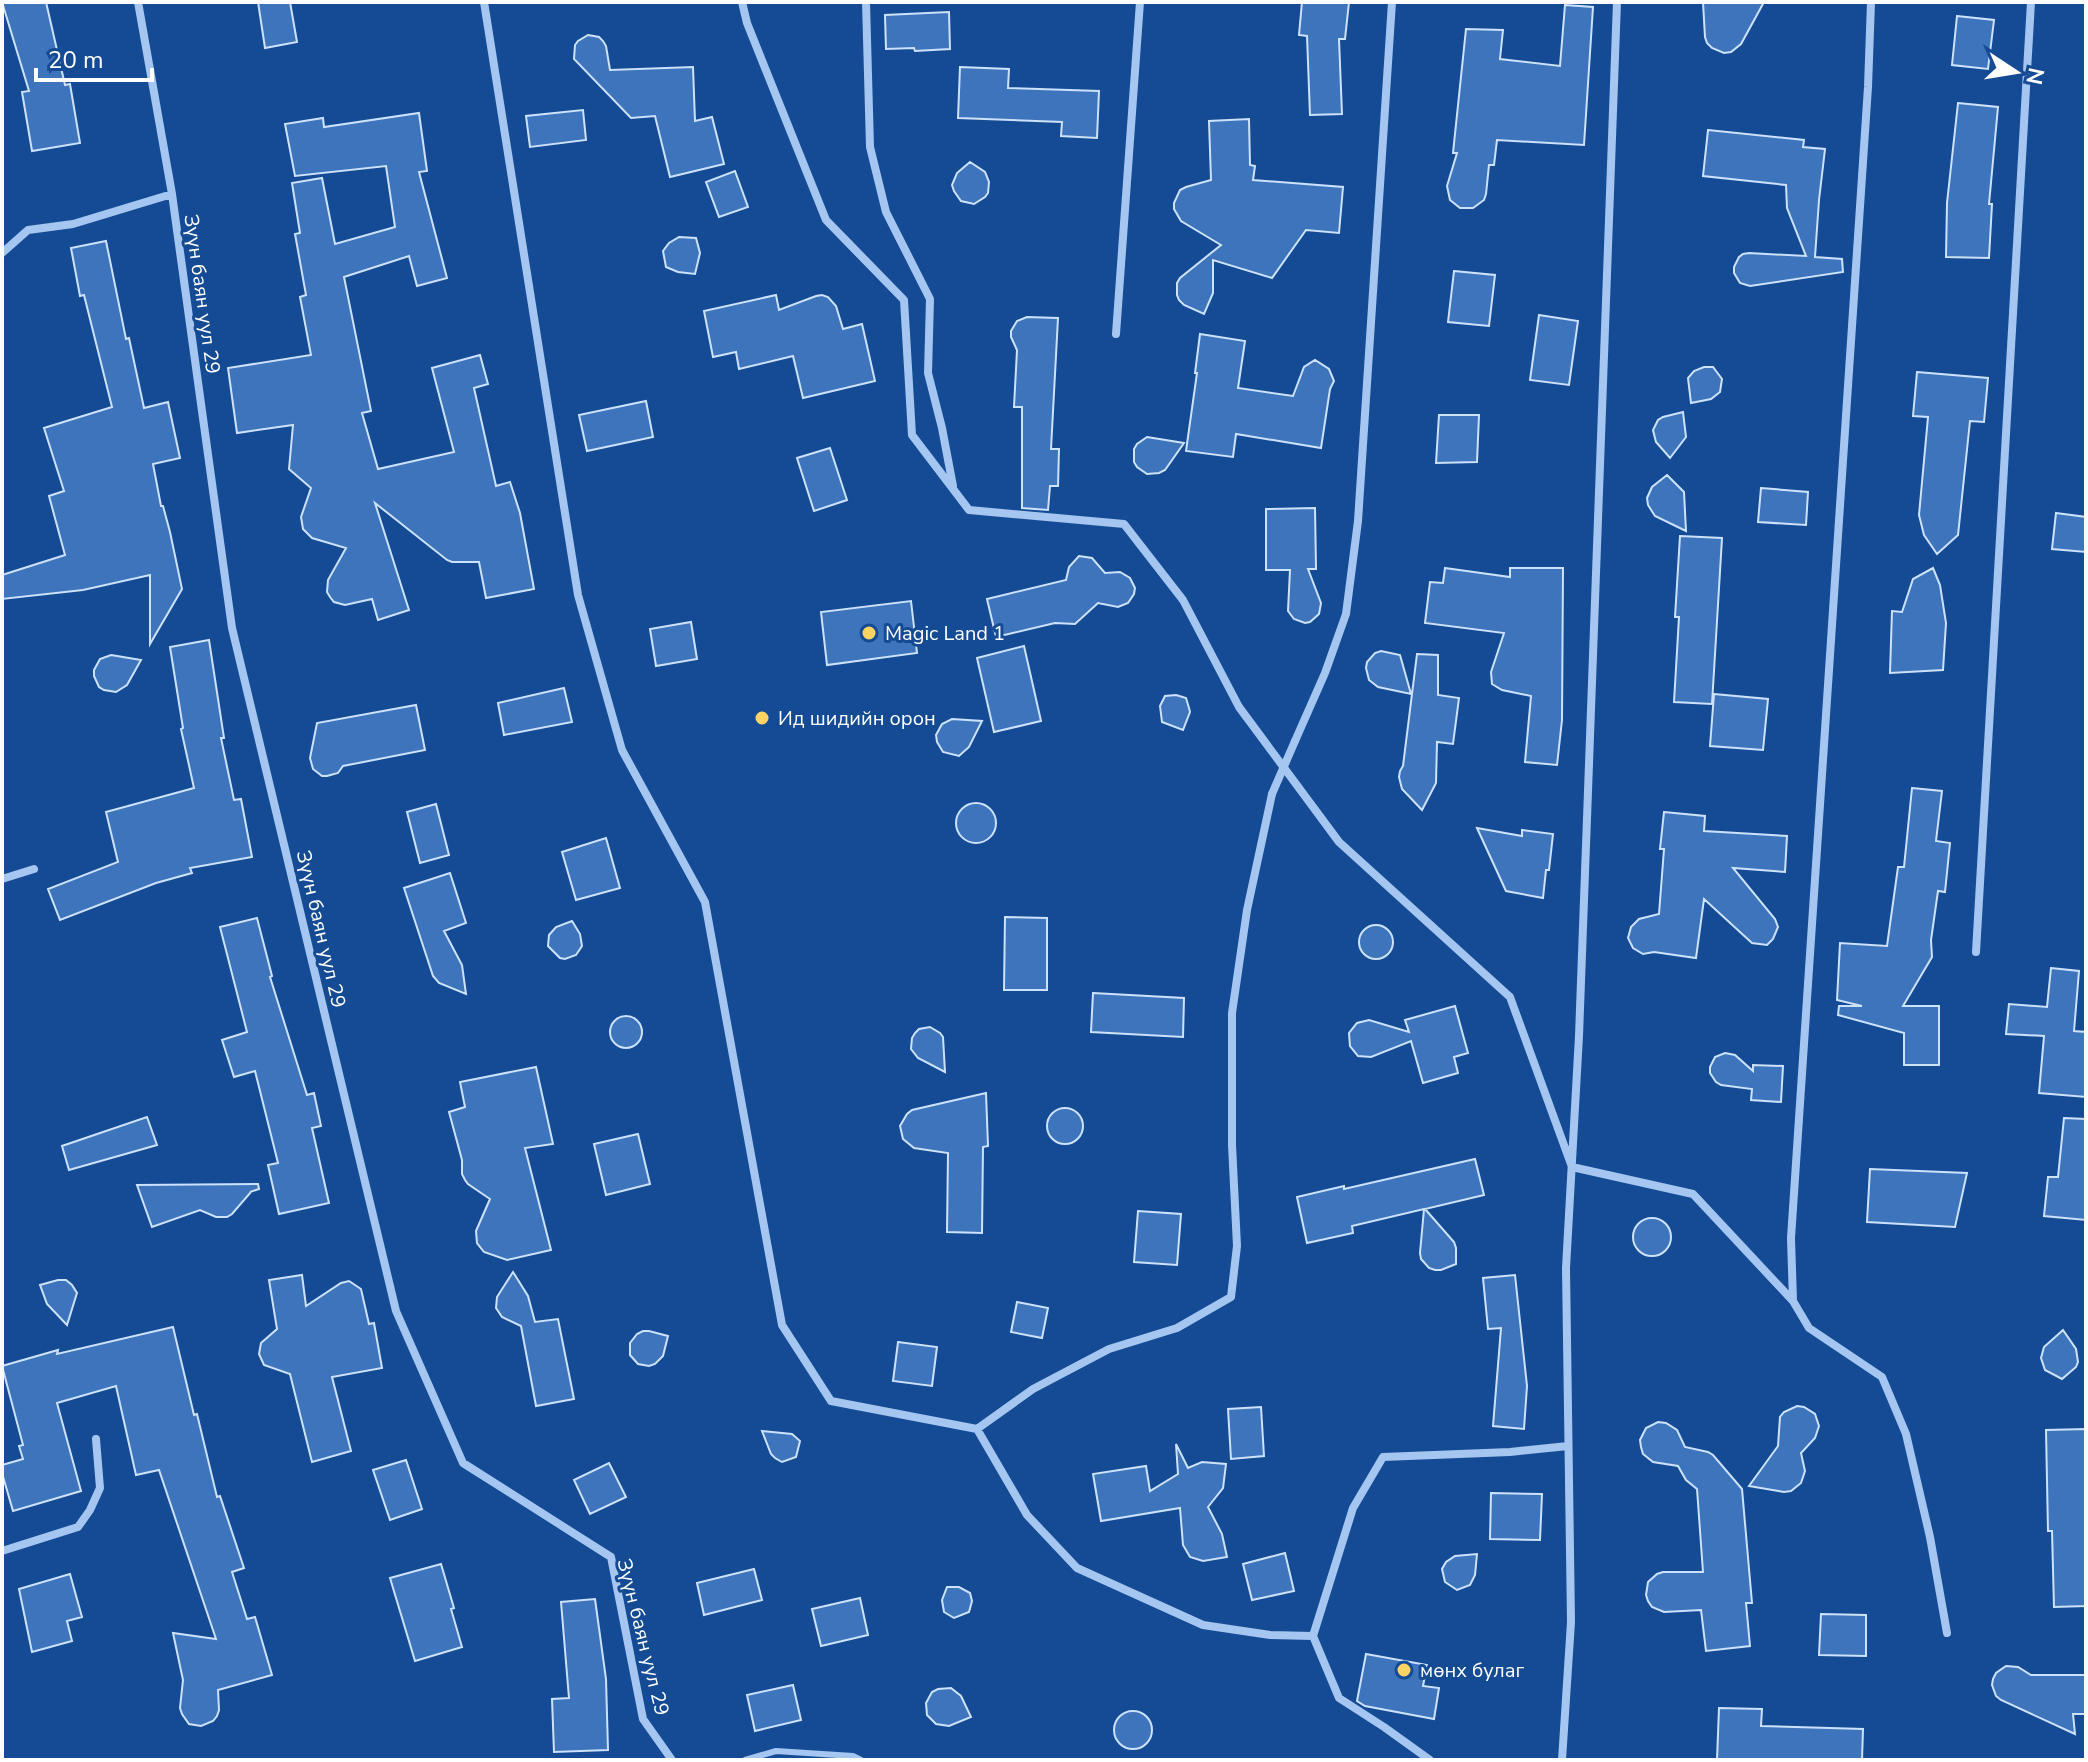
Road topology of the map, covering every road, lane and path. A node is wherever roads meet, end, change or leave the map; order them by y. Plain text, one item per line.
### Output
1 (138, 2) edge
2 (484, 2) edge
3 (742, 2) edge
4 (866, 2) edge
5 (1140, 2) edge
6 (1392, 2) edge
7 (1617, 2) edge
8 (1871, 2) edge
9 (2031, 2) edge
10 (172, 194) junction
11 (2, 253) edge
12 (1116, 334) dead end
13 (954, 491) junction
14 (34, 869) dead end
15 (2, 879) edge
16 (1976, 952) dead end
17 (1572, 1167) junction
18 (1793, 1301) junction
19 (977, 1429) junction
20 (96, 1439) dead end
21 (1568, 1446) junction
22 (2, 1551) edge
23 (1947, 1633) dead end
24 (1313, 1636) junction
25 (672, 1760) edge
26 (745, 1760) edge
27 (861, 1760) edge
28 (1430, 1760) edge
29 (1562, 1760) edge

1 - 10 street, Зүүн баян уул 29
2 - 19 street
3 - 13 street
4 - 13 street
5 - 12 street
6 - 19 street, bridge
7 - 17 street
8 - 18 street
9 - 16 street
10 - 11 street
10 - 25 street, Зүүн баян уул 29
13 - 17 street
14 - 15 street
17 - 18 street
17 - 21 street
18 - 23 street
19 - 24 street
20 - 22 street
21 - 24 street
21 - 29 street
24 - 28 street
26 - 27 lane

